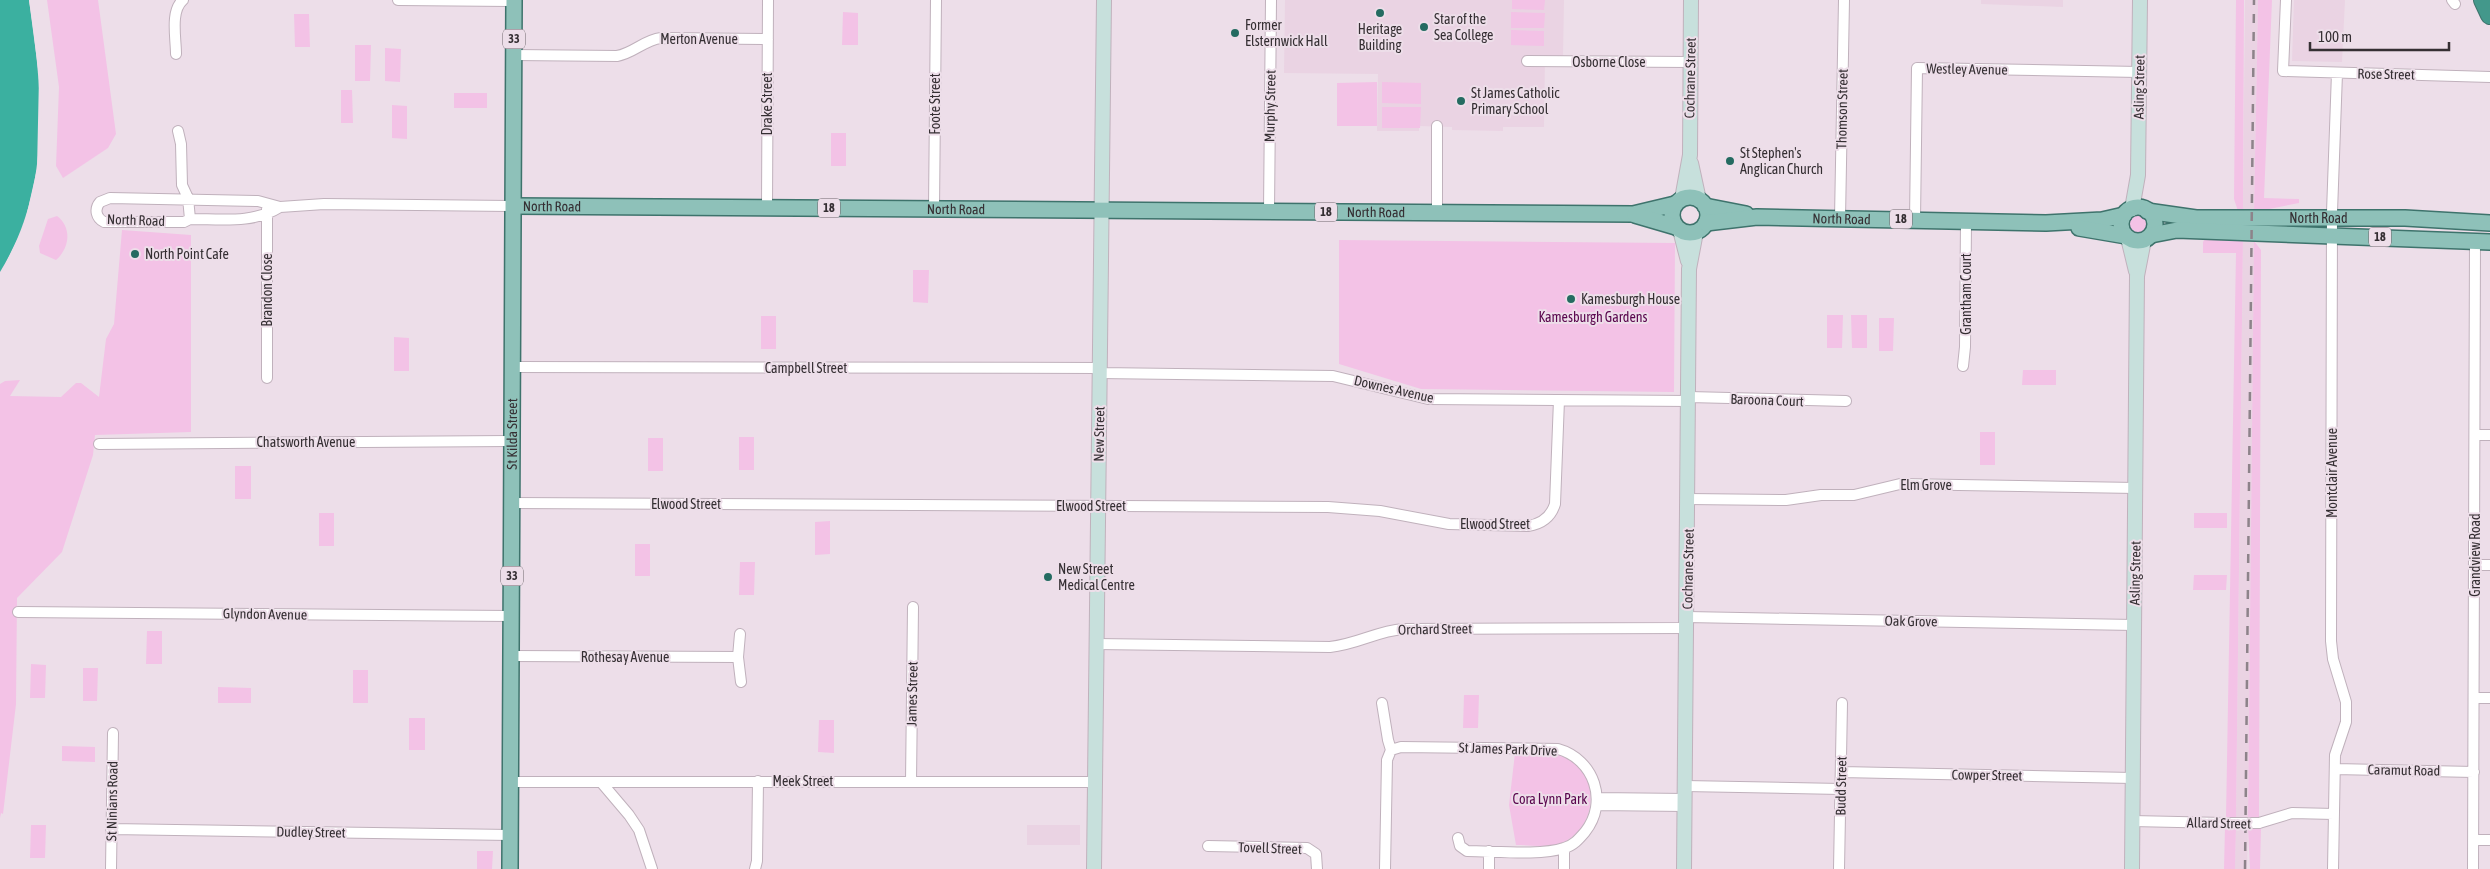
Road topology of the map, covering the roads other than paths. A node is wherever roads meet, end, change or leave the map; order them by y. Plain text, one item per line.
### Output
1 (183, 0) edge
2 (398, 0) edge
3 (768, 0) edge
4 (936, 0) edge
5 (1104, 0) edge
6 (1271, 0) edge
7 (1691, 0) edge
8 (1844, 0) edge
9 (2140, 0) edge
10 (2286, 0) edge
11 (2483, 0) edge
12 (514, 1) edge
13 (2490, 15) edge
14 (768, 39) junction
15 (176, 54) dead end
16 (514, 56) junction
17 (1527, 61) dead end
18 (1691, 62) junction
19 (2139, 72) junction
20 (2337, 73) junction
21 (2490, 77) edge
22 (1437, 126) dead end
23 (178, 131) dead end
24 (1690, 155) junction
25 (188, 198) junction
26 (267, 202) junction
27 (1678, 202) junction
28 (1702, 203) junction
29 (514, 206) junction
30 (280, 207) junction
31 (767, 207) junction
32 (934, 209) junction
33 (1102, 210) junction
34 (1269, 211) junction
35 (2137, 211) junction
36 (1437, 213) junction
37 (1633, 214) junction
38 (267, 215) junction
39 (1757, 217) junction
40 (1840, 218) junction
41 (2332, 218) junction
42 (190, 219) junction
43 (1915, 220) junction
44 (1966, 221) junction
45 (2046, 223) junction
46 (2490, 223) edge
47 (1701, 228) junction
48 (1678, 229) junction
49 (2332, 236) junction
50 (2127, 237) junction
51 (2147, 238) junction
52 (2483, 241) edge
53 (1689, 269) junction
54 (2137, 276) junction
55 (1963, 366) dead end
56 (513, 367) junction
57 (1100, 371) junction
58 (267, 378) dead end
59 (1689, 399) junction
60 (1559, 400) junction
61 (1846, 401) dead end
62 (2476, 435) junction
63 (2490, 435) edge
64 (512, 441) junction
65 (99, 444) dead end
66 (2136, 488) junction
67 (1688, 499) junction
68 (512, 503) junction
69 (1098, 506) junction
70 (2475, 565) junction
71 (2490, 565) edge
72 (913, 607) dead end
73 (18, 612) dead end
74 (512, 616) junction
75 (1687, 622) junction
76 (2135, 624) junction
77 (740, 634) dead end
78 (1096, 644) junction
79 (511, 656) junction
80 (738, 657) junction
81 (741, 682) dead end
82 (2474, 698) junction
83 (2490, 698) edge
84 (1382, 703) dead end
85 (1842, 703) dead end
86 (113, 733) dead end
87 (1391, 750) junction
88 (2335, 769) junction
89 (1841, 772) junction
90 (2474, 772) junction
91 (2133, 778) junction
92 (758, 781) junction
93 (511, 782) junction
94 (601, 782) junction
95 (911, 782) junction
96 (1095, 782) junction
97 (1841, 789) junction
98 (1685, 797) junction
99 (1597, 802) junction
100 (2334, 814) junction
101 (2132, 821) junction
102 (111, 829) junction
103 (510, 835) junction
104 (1458, 838) dead end
105 (2474, 840) junction
106 (2490, 840) edge
107 (1208, 846) dead end
108 (1564, 848) junction
109 (1489, 850) junction
110 (110, 869) edge
111 (510, 869) edge
112 (652, 869) edge
113 (755, 869) edge
114 (1094, 869) edge
115 (1317, 869) edge
116 (1385, 869) edge
117 (1489, 869) edge
118 (1564, 869) edge
119 (1684, 869) edge
120 (1839, 869) edge
121 (2132, 869) edge
122 (2333, 869) edge
123 (2473, 869) edge

1 - 15 street
2 - 12 street
3 - 14 street, Drake Street
4 - 32 street, Foote Street
5 - 33 street, New Street
6 - 34 street, Murphy Street
7 - 18 street, Cochrane Street
8 - 40 street, Thomson Street
9 - 19 street, Asling Street
10 - 20 street, Rose Street
11 - 13 highway
12 - 16 main road, St Kilda Street / 33
14 - 16 street, Merton Avenue
14 - 31 street, Drake Street
16 - 29 main road, St Kilda Street / 33
17 - 18 street, Osborne Close
18 - 24 street, Cochrane Street
19 - 35 street, Asling Street
19 - 43 street, Westley Avenue
20 - 21 street, Rose Street
20 - 41 street, Montclair Avenue
22 - 36 street
23 - 25 street
24 - 27 street, Cochrane Street
24 - 28 street, Cochrane Street
25 - 26 street, North Road
25 - 42 street
25 - 42 street, North Road
26 - 30 street, North Road
26 - 38 street, Brandon Close
27 - 28 main road, 18
27 - 37 main road, North Road / 18
27 - 48 main road
28 - 39 main road, North Road / 18
28 - 47 main road
29 - 30 street, North Road
29 - 31 main road, North Road / 18
29 - 56 main road, St Kilda Street / 33
30 - 38 street, North Road
31 - 32 main road, North Road / 18
32 - 33 main road, North Road / 18
33 - 34 main road, North Road / 18
33 - 57 street, New Street
34 - 36 main road, North Road / 18
35 - 41 main road, North Road / 18
35 - 45 main road, North Road / 18
35 - 50 main road
35 - 51 main road
36 - 37 main road, North Road / 18
37 - 48 main road, North Road / 18
38 - 42 street, North Road
38 - 58 street, Brandon Close
39 - 40 main road, North Road / 18
39 - 47 main road, North Road / 18
40 - 43 main road, North Road / 18
41 - 46 main road, North Road / 18
41 - 49 street, Montclair Avenue
43 - 44 main road, North Road / 18
44 - 45 main road, North Road / 18
44 - 55 street, Grantham Court
45 - 50 main road, North Road / 18
47 - 48 main road, 18
47 - 53 street, Cochrane Street
48 - 53 street, Cochrane Street
49 - 51 main road, North Road / 18
49 - 52 main road, North Road / 18
49 - 88 street, Montclair Avenue
50 - 51 main road, 18
50 - 54 street, Asling Street
51 - 54 street, Asling Street
52 - 62 street, Grandview Road
53 - 59 street, Cochrane Street
54 - 66 street, Asling Street
56 - 57 street, Campbell Street
56 - 64 main road, St Kilda Street / 33
57 - 60 street, Downes Avenue
57 - 69 street, New Street
59 - 60 street, Downes Avenue
59 - 61 street, Baroona Court
59 - 67 street, Cochrane Street
60 - 69 street, Elwood Street
62 - 63 street
62 - 70 street, Grandview Road
64 - 65 street, Chatsworth Avenue
64 - 68 main road, St Kilda Street / 33
66 - 67 street, Elm Grove
66 - 76 street, Asling Street
67 - 75 street, Cochrane Street
68 - 69 street, Elwood Street
68 - 74 main road, St Kilda Street / 33
69 - 78 street, New Street
70 - 71 street
70 - 82 street, Grandview Road
72 - 95 street, James Street
73 - 74 street, Glyndon Avenue
74 - 79 main road, St Kilda Street / 33
75 - 76 street, Oak Grove
75 - 78 street, Orchard Street
75 - 98 street, Cochrane Street
76 - 91 street, Asling Street
77 - 80 street
78 - 96 street, New Street
79 - 80 street, Rothesay Avenue
79 - 93 main road, St Kilda Street / 33
80 - 81 street
82 - 83 street
82 - 90 street, Grandview Road
84 - 87 street
85 - 89 street, Budd Street
86 - 102 street, St Ninians Road
87 - 99 street, St James Park Drive
87 - 116 street
88 - 90 street, Caramut Road
88 - 100 street, Montclair Avenue
89 - 91 street, Cowper Street
89 - 97 street, Budd Street
90 - 105 street, Grandview Road
91 - 101 street, Asling Street
92 - 94 street, Meek Street
92 - 95 street, Meek Street
92 - 113 street
93 - 94 street, Meek Street
93 - 103 main road, St Kilda Street / 33
94 - 112 street
95 - 96 street, Meek Street
96 - 114 street, New Street
97 - 98 street
97 - 120 street, Budd Street
98 - 99 street
98 - 119 street, Cochrane Street
99 - 108 street
100 - 101 street, Allard Street, bridge
100 - 122 street, Montclair Avenue
101 - 121 street, Asling Street
102 - 103 street, Dudley Street
102 - 110 street, St Ninians Road
103 - 111 main road, St Kilda Street / 33
104 - 109 street
105 - 106 street
105 - 123 street, Grandview Road
107 - 115 street, Tovell Street
108 - 109 street
108 - 118 street
109 - 117 street

